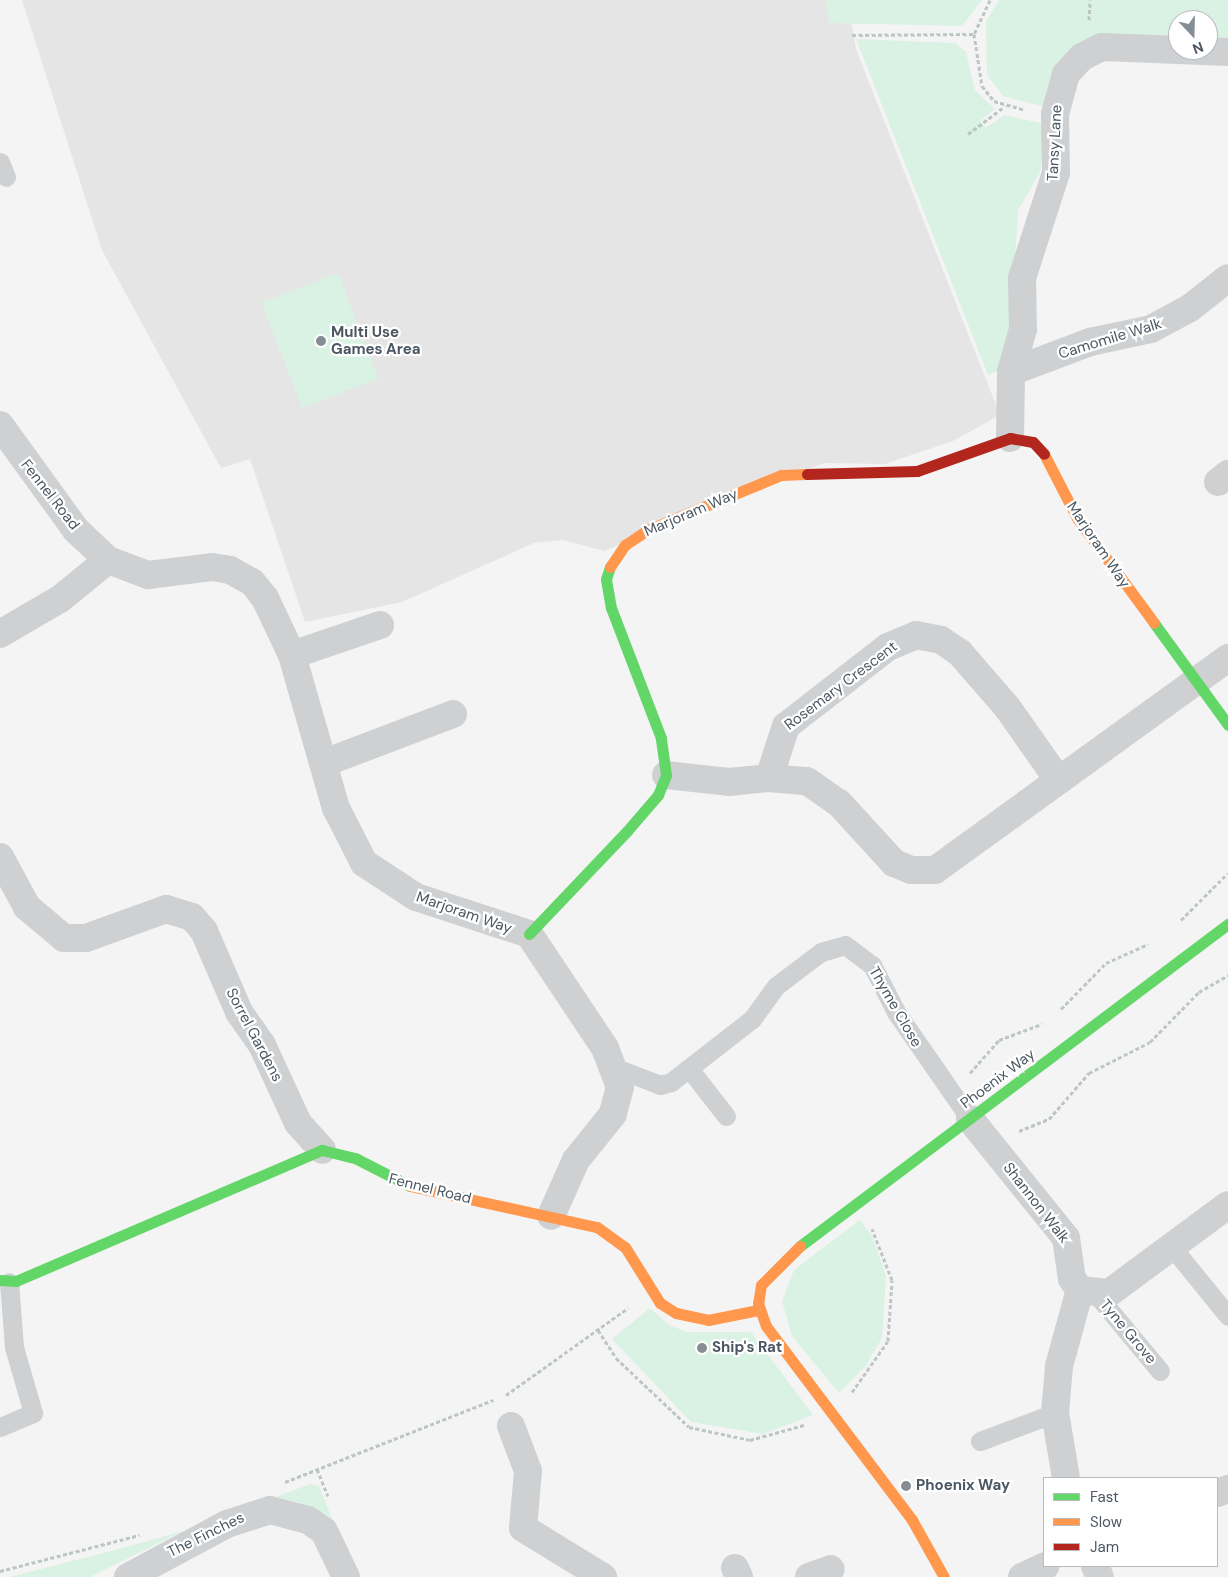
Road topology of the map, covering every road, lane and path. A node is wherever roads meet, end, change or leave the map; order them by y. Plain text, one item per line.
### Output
1 (990, 0) edge
2 (974, 34) junction
3 (852, 35) dead end
4 (1228, 52) edge
5 (1006, 105) junction
6 (1055, 114) junction
7 (968, 134) dead end
8 (1228, 278) edge
9 (1011, 372) junction
10 (0, 425) edge
11 (1010, 438) junction
12 (108, 560) junction
13 (380, 624) dead end
14 (0, 634) edge
15 (292, 655) junction
16 (1228, 658) edge
17 (1196, 682) junction
18 (453, 714) dead end
19 (1228, 725) edge
20 (324, 763) junction
21 (666, 775) junction
22 (769, 778) junction
23 (1059, 781) junction
24 (0, 857) edge
25 (1228, 873) edge
26 (1228, 924) edge
27 (1177, 925) dead end
28 (529, 934) junction
29 (1155, 941) dead end
30 (1228, 976) edge
31 (1057, 1014) dead end
32 (1050, 1020) dead end
33 (616, 1068) junction
34 (691, 1071) junction
35 (950, 1093) junction
36 (726, 1116) dead end
37 (970, 1119) junction
38 (991, 1145) junction
39 (322, 1150) junction
40 (1228, 1205) edge
41 (551, 1216) junction
42 (1172, 1247) junction
43 (4, 1281) edge
44 (652, 1292) junction
45 (1088, 1292) junction
46 (758, 1310) junction
47 (1228, 1316) edge
48 (1160, 1371) dead end
49 (1055, 1413) junction
50 (511, 1426) dead end
51 (0, 1427) edge
52 (980, 1441) dead end
53 (1066, 1477) edge
54 (276, 1483) dead end
55 (143, 1533) dead end
56 (1044, 1567) edge
57 (0, 1571) edge
58 (128, 1577) edge
59 (346, 1577) edge
60 (603, 1577) edge
61 (944, 1577) edge
62 (1022, 1577) edge

1 - 2 path
2 - 3 path
2 - 5 path
4 - 6 street, Tansy Lane
5 - 6 path
5 - 7 path
6 - 9 street, Tansy Lane
8 - 9 street, Camomile Walk
9 - 11 street, Tansy Lane
10 - 12 street, Fennel Road
11 - 17 street, Marjoram Way
11 - 21 street, Marjoram Way
12 - 14 street
12 - 15 street, Marjoram Way
13 - 15 street
15 - 20 street, Marjoram Way
16 - 17 street
17 - 19 street, Marjoram Way
17 - 23 street
18 - 20 street
20 - 28 street, Marjoram Way
21 - 22 street
21 - 28 street, Marjoram Way
22 - 23 street
22 - 23 street, Rosemary Crescent
24 - 39 street, Sorrel Gardens
25 - 27 path
26 - 37 street, Phoenix Way
28 - 33 street
29 - 31 path
30 - 38 path
32 - 35 path
33 - 34 lane, Thyme Close
33 - 41 street
34 - 35 lane, Thyme Close
34 - 36 lane
35 - 37 lane, Thyme Close
37 - 38 street, Shannon Walk
37 - 46 street, Phoenix Way
38 - 45 street, Shannon Walk
39 - 41 street, Fennel Road
39 - 43 street
40 - 42 street, Tyne Grove
41 - 44 street, Fennel Road
42 - 45 street, Tyne Grove
42 - 47 lane
43 - 51 lane
44 - 46 street, Fennel Road
44 - 54 path
45 - 48 lane, Tyne Grove
45 - 49 street
46 - 61 street
49 - 52 lane
49 - 53 street
50 - 60 street
55 - 57 path
56 - 62 street
58 - 59 street, The Finches

